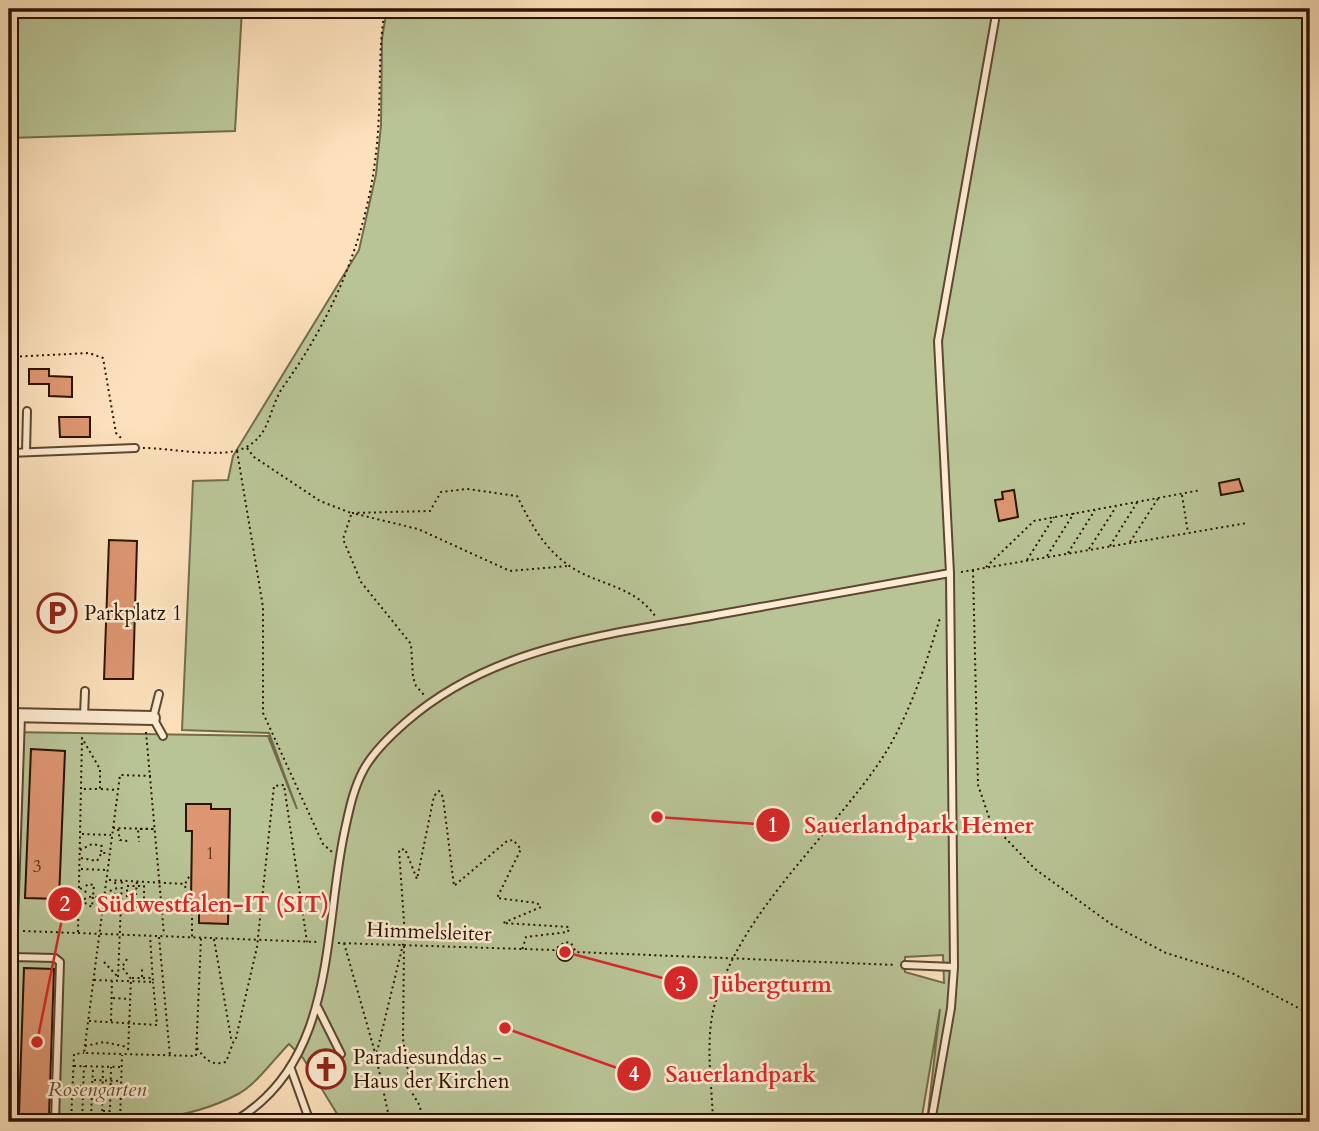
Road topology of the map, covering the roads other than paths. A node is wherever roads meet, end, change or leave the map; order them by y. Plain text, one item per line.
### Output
1 (997, 9) edge
2 (27, 411) dead end
3 (135, 448) road end
4 (26, 452) junction
5 (9, 453) edge
6 (950, 573) junction
7 (85, 691) dead end
8 (159, 694) dead end
9 (15, 715) edge
10 (84, 717) junction
11 (148, 718) junction
12 (163, 736) dead end
13 (13, 957) junction
14 (905, 965) road end
15 (954, 967) junction
16 (318, 1007) junction
17 (341, 1054) dead end
18 (291, 1069) junction
19 (9, 1070) edge
20 (55, 1122) edge
21 (233, 1122) edge
22 (310, 1122) edge
23 (931, 1122) edge

1 - 6 lane
2 - 4 lane
3 - 4 lane
4 - 5 lane
6 - 15 lane
6 - 16 lane
7 - 10 lane
8 - 11 lane
9 - 10 street
9 - 13 lane
10 - 11 street
11 - 12 lane
13 - 19 lane
13 - 20 lane
14 - 15 lane
15 - 23 lane
16 - 17 lane
16 - 18 lane
18 - 21 lane
18 - 22 lane

